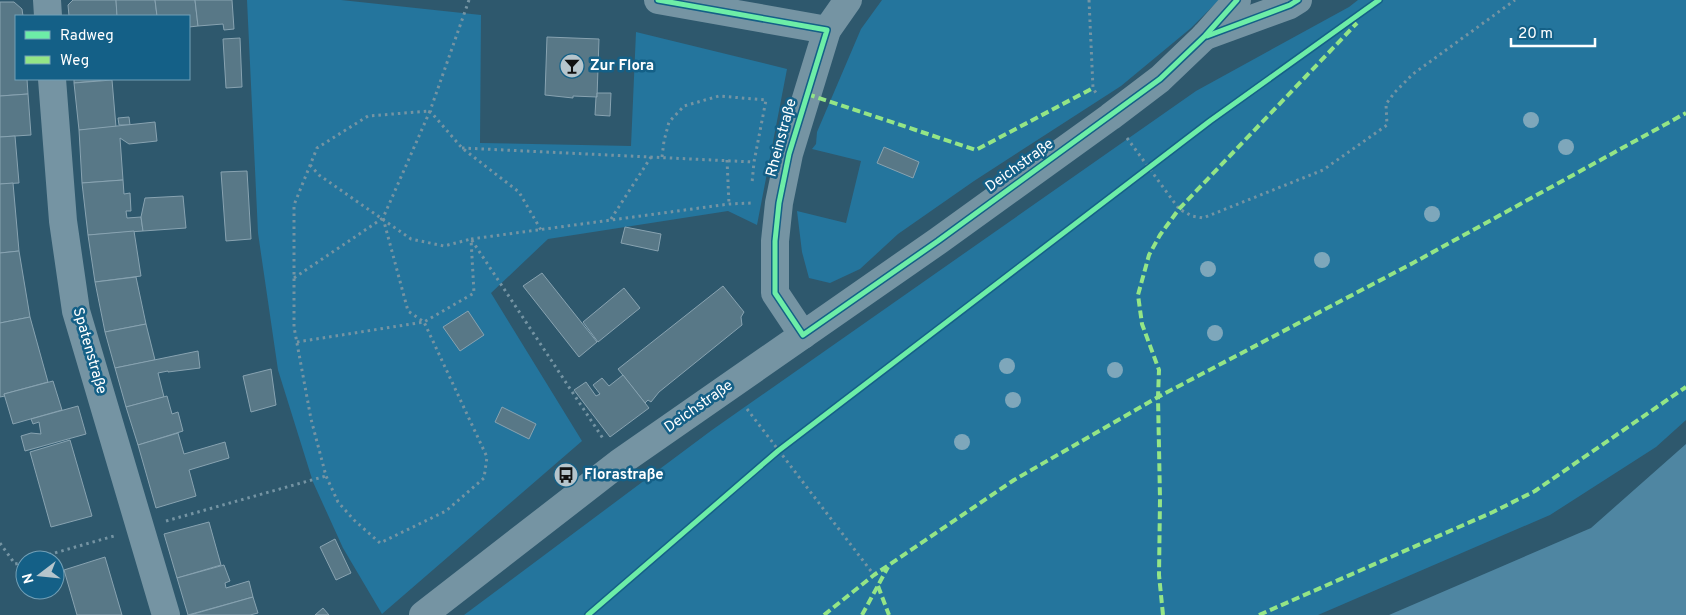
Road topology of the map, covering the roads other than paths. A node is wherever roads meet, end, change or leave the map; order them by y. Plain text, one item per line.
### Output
1 (47, 0) edge
2 (662, 0) edge
3 (848, 0) edge
4 (1237, 0) edge
5 (1298, 0) edge
6 (48, 15) edge
7 (827, 30) junction
8 (1205, 36) junction
9 (52, 80) edge
10 (803, 335) junction
11 (166, 615) edge
12 (423, 615) edge

1 - 6 street
2 - 7 street
3 - 7 street, Rheinstraße
4 - 8 street, Deichstraße
5 - 8 street
7 - 10 street, Rheinstraße
8 - 10 street, Deichstraße
9 - 11 street, Spatenstraße
10 - 12 street, Deichstraße

